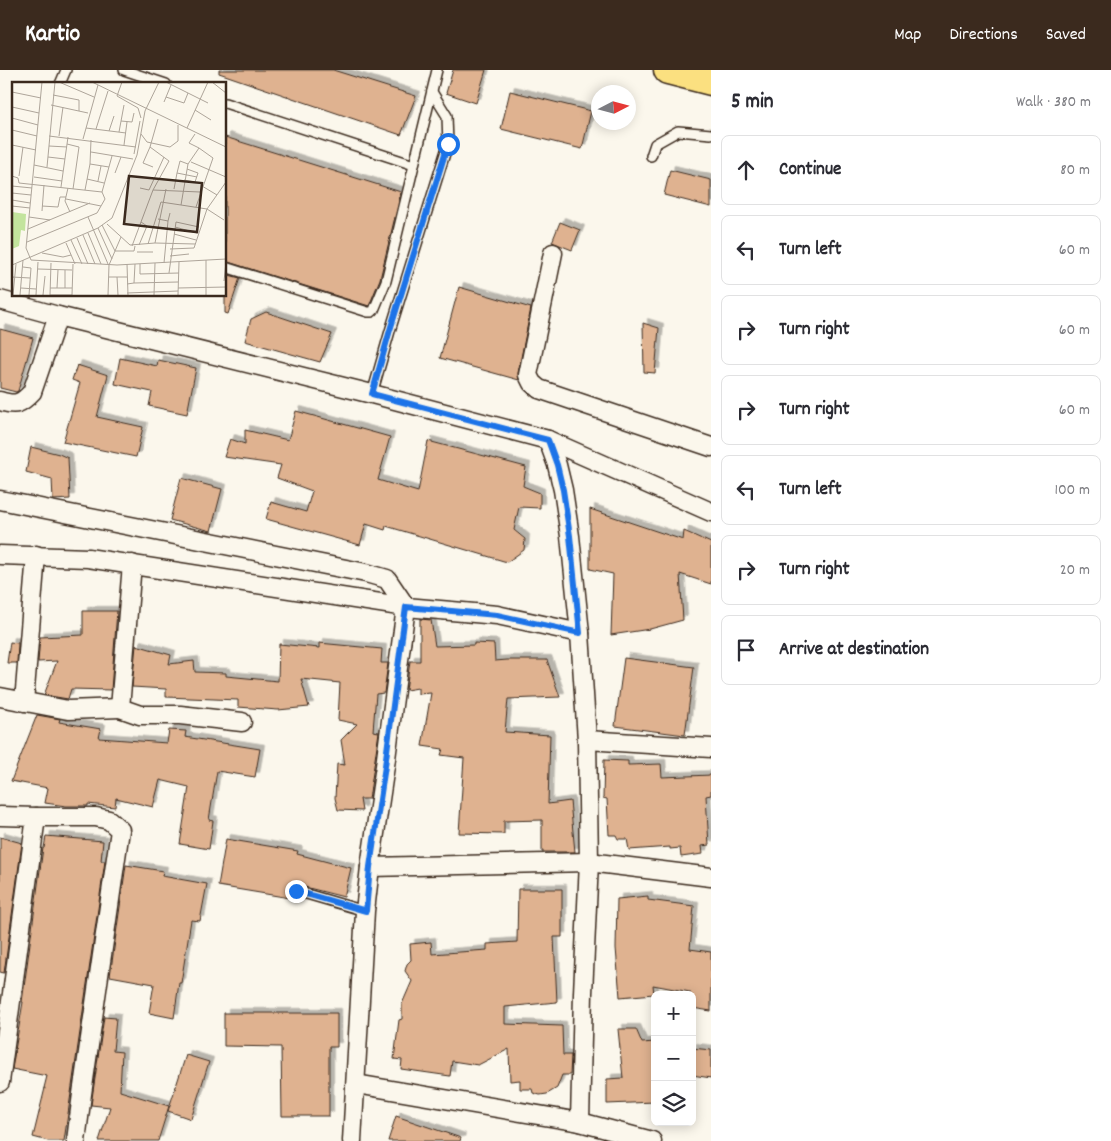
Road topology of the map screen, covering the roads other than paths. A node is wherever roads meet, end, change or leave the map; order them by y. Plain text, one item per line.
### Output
1 (66, 70) edge
2 (124, 70) edge
3 (438, 70) edge
4 (668, 70) edge
5 (711, 80) edge
6 (61, 82) edge
7 (160, 82) edge
8 (432, 92) junction
9 (226, 103) edge
10 (711, 134) edge
11 (651, 156) dead end
12 (414, 165) junction
13 (553, 253) dead end
14 (226, 268) edge
15 (0, 300) edge
16 (58, 316) junction
17 (372, 394) junction
18 (0, 402) edge
19 (548, 440) junction
20 (711, 448) edge
21 (0, 500) edge
22 (711, 512) edge
23 (0, 555) edge
24 (36, 555) junction
25 (132, 564) junction
26 (406, 607) junction
27 (580, 633) junction
28 (0, 697) edge
29 (24, 702) junction
30 (120, 708) junction
31 (242, 722) dead end
32 (587, 740) junction
33 (711, 748) edge
34 (0, 816) edge
35 (36, 818) junction
36 (589, 862) junction
37 (370, 867) junction
38 (711, 877) edge
39 (296, 891) dead end
40 (366, 911) junction
41 (0, 1082) edge
42 (356, 1084) junction
43 (580, 1122) junction
44 (76, 1141) edge
45 (352, 1141) edge
46 (652, 1141) edge

1 - 6 lane
2 - 7 lane
3 - 8 lane
4 - 5 main road
8 - 12 lane
8 - 17 lane
9 - 12 lane
10 - 11 lane
12 - 14 lane
13 - 20 street
15 - 16 street
16 - 17 street
16 - 18 street
17 - 19 street
19 - 22 street
19 - 27 street
21 - 26 street
23 - 24 street
24 - 25 street
24 - 29 street
25 - 26 street
25 - 30 street
26 - 27 street
26 - 37 street
27 - 32 street
28 - 29 street
29 - 30 street
30 - 31 street
32 - 33 street
32 - 36 street
34 - 35 street
35 - 41 street
35 - 44 street
36 - 37 street
36 - 38 street
36 - 43 street
37 - 40 street
39 - 40 lane
40 - 42 street
42 - 43 street
42 - 45 street
43 - 46 street

